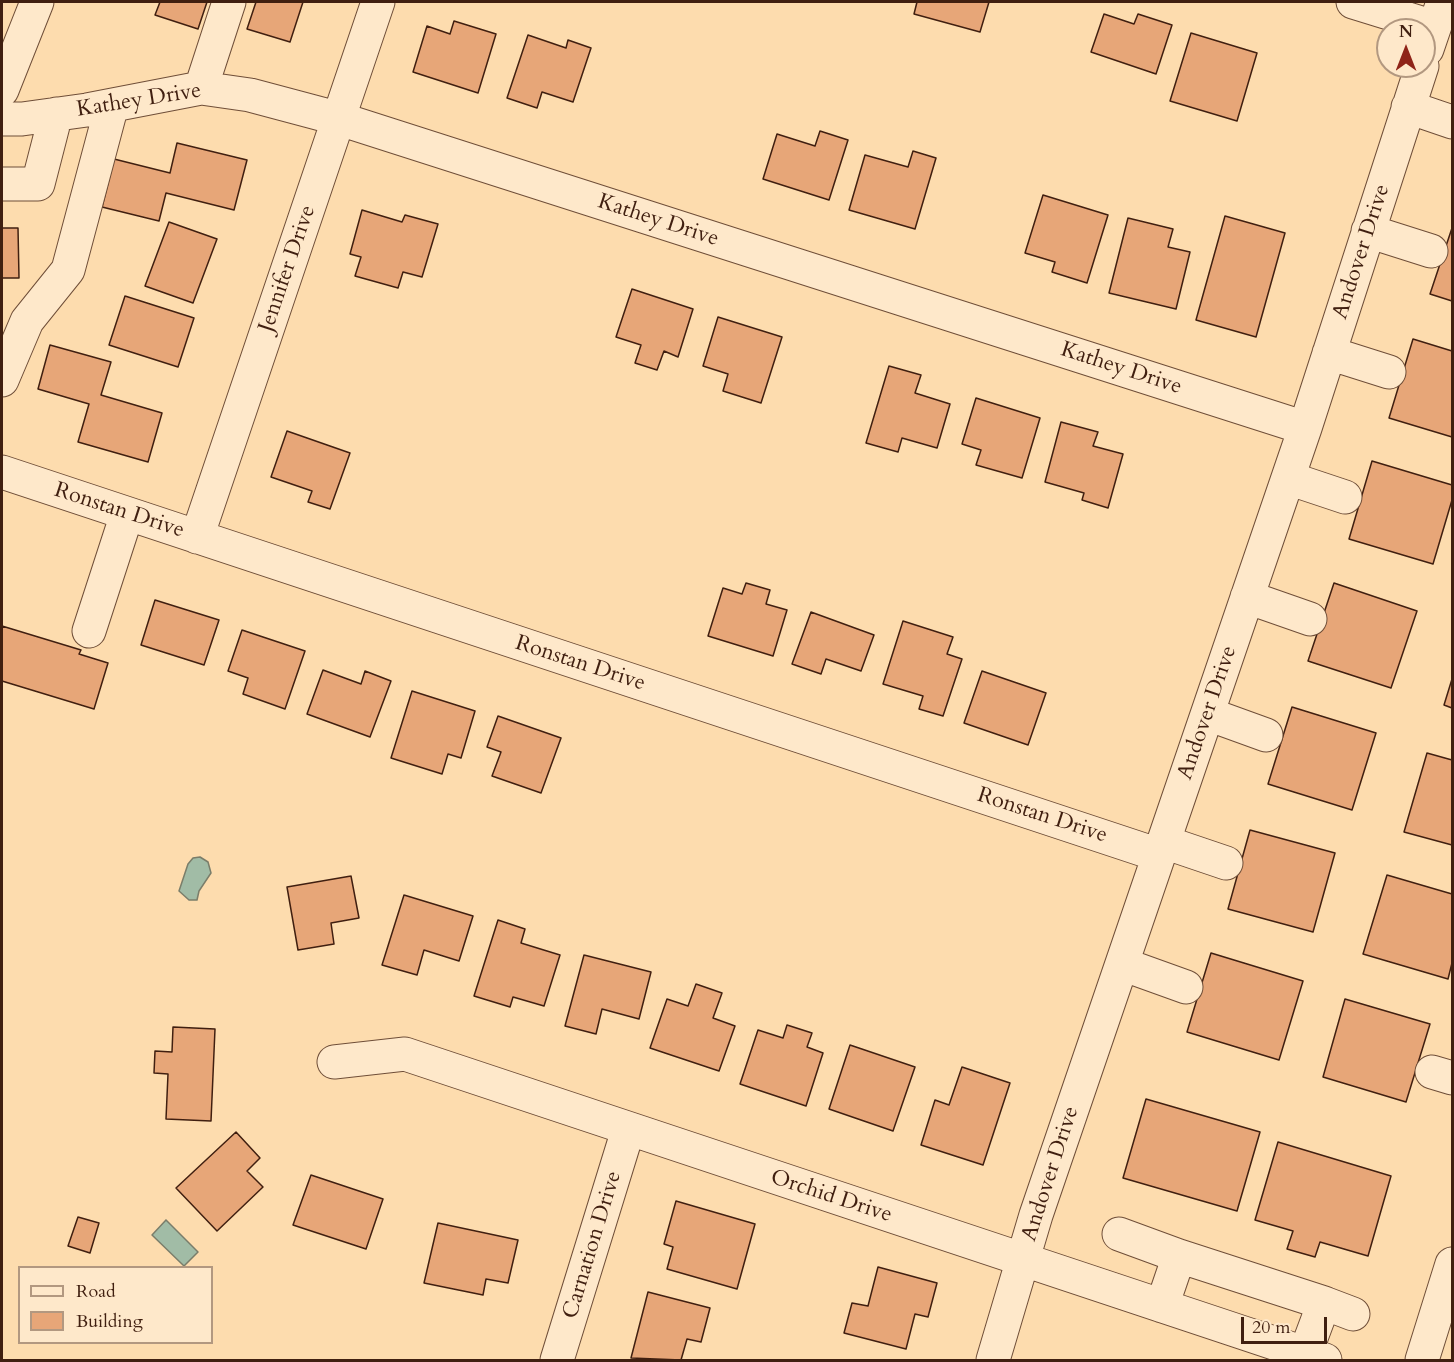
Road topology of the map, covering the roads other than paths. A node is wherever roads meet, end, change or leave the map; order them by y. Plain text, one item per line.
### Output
1 (37, 2) edge
2 (229, 2) edge
3 (378, 2) edge
4 (1353, 2) edge
5 (1439, 14) edge
6 (12, 32) edge
7 (1418, 78) edge
8 (201, 88) junction
9 (2, 90) edge
10 (112, 105) junction
11 (1408, 107) junction
12 (56, 114) junction
13 (340, 118) junction
14 (2, 119) edge
15 (1452, 122) edge
16 (2, 184) edge
17 (1368, 231) junction
18 (1431, 251) dead end
19 (1329, 353) junction
20 (1389, 372) dead end
21 (2, 380) edge
22 (1305, 428) junction
23 (2, 472) edge
24 (1288, 478) junction
25 (1345, 497) dead end
26 (127, 514) junction
27 (197, 537) junction
28 (1247, 597) junction
29 (1310, 619) dead end
30 (89, 631) dead end
31 (1208, 714) junction
32 (1266, 735) dead end
33 (1162, 849) junction
34 (1226, 863) dead end
35 (1122, 964) junction
36 (1186, 987) dead end
37 (334, 1062) dead end
38 (628, 1130) junction
39 (1119, 1234) dead end
40 (1179, 1256) junction
41 (1023, 1261) junction
42 (1452, 1264) edge
43 (1162, 1306) junction
44 (1315, 1357) edge
45 (557, 1360) edge
46 (993, 1360) edge
47 (1422, 1360) edge

1 - 6 street
2 - 8 street
3 - 13 street, Jennifer Drive
4 - 5 street
6 - 9 street
7 - 11 street, Andover Drive
8 - 10 street, Kathey Drive
8 - 13 street, Kathey Drive
10 - 12 street, Kathey Drive
10 - 21 street
11 - 15 street
11 - 17 street, Andover Drive
12 - 14 street, Kathey Drive
12 - 16 street
13 - 22 street, Kathey Drive
13 - 27 street, Jennifer Drive
17 - 18 street
17 - 19 street, Andover Drive
19 - 20 street
19 - 22 street, Andover Drive
22 - 24 street, Andover Drive
23 - 26 street, Ronstan Drive
24 - 25 street
24 - 28 street, Andover Drive
26 - 27 street, Ronstan Drive
26 - 30 street
27 - 33 street, Ronstan Drive
28 - 29 street
28 - 31 street, Andover Drive
31 - 32 street
31 - 33 street, Andover Drive
33 - 34 street, Ronstan Drive
33 - 35 street, Andover Drive
35 - 36 street
35 - 41 street, Andover Drive
37 - 38 street, Orchid Drive
38 - 41 street, Orchid Drive
38 - 45 street, Carnation Drive
39 - 40 street
40 - 43 street
40 - 44 street
41 - 43 street, Orchid Drive
41 - 46 street, Andover Drive
42 - 47 street
43 - 44 street, Orchid Drive

